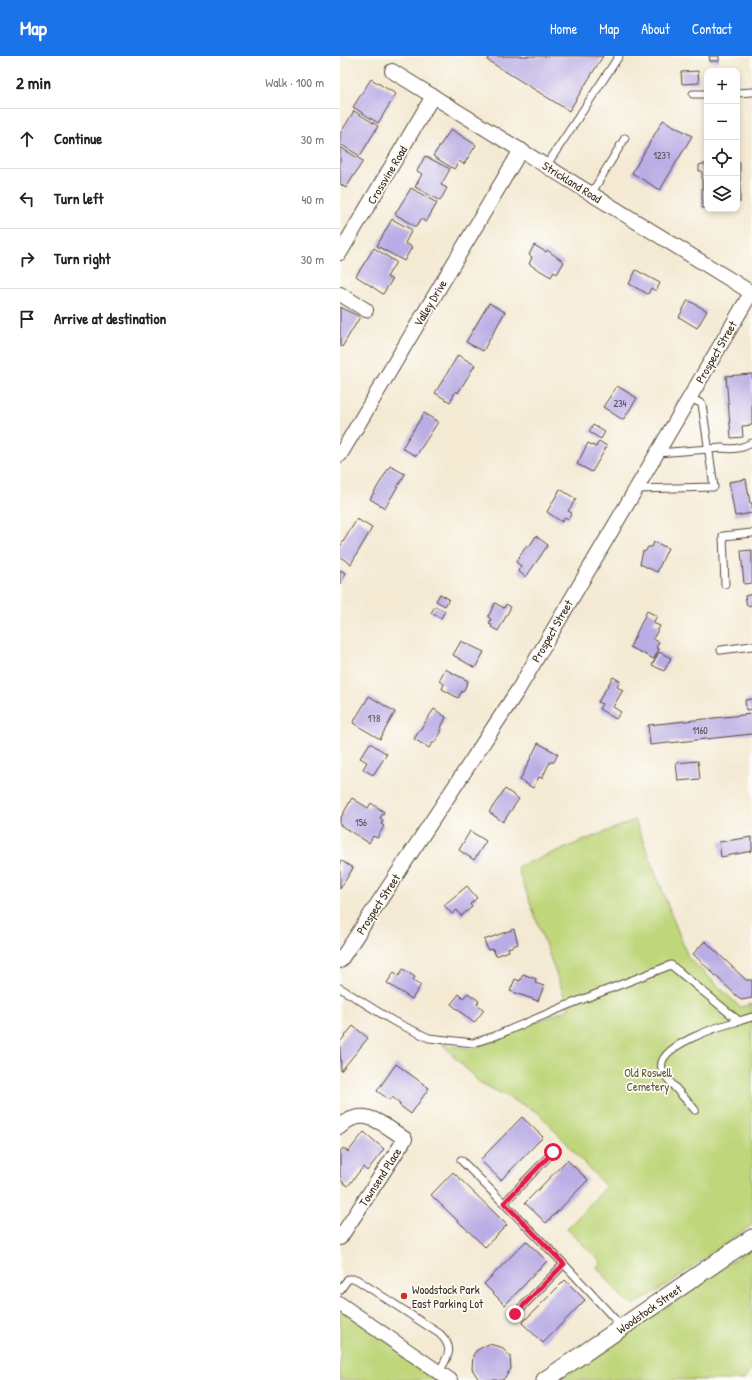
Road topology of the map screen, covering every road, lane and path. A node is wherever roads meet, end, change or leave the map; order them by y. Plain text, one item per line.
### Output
1 (619, 56) edge
2 (392, 71) dead end
3 (752, 92) edge
4 (740, 93) edge
5 (693, 94) dead end
6 (704, 94) edge
7 (433, 96) junction
8 (625, 138) dead end
9 (521, 150) junction
10 (546, 166) junction
11 (591, 194) junction
12 (340, 253) edge
13 (751, 293) edge
14 (340, 294) edge
15 (366, 310) dead end
16 (689, 398) junction
17 (752, 443) edge
18 (710, 448) junction
19 (657, 453) junction
20 (340, 455) edge
21 (636, 489) junction
22 (752, 533) edge
23 (725, 584) dead end
24 (752, 646) edge
25 (721, 650) dead end
26 (340, 961) edge
27 (340, 988) edge
28 (752, 1017) edge
29 (739, 1021) junction
30 (695, 1110) dead end
31 (340, 1127) edge
32 (553, 1152) dead end
33 (461, 1160) dead end
34 (504, 1203) junction
35 (340, 1238) edge
36 (752, 1238) edge
37 (564, 1264) junction
38 (340, 1290) edge
39 (340, 1304) edge
40 (515, 1314) dead end
41 (622, 1327) junction
42 (445, 1376) edge
43 (545, 1380) edge

1 - 10 lane
2 - 7 street, Strickland Road
3 - 4 lane
5 - 6 lane
7 - 9 street, Strickland Road
7 - 12 street, Crossvine Road
8 - 11 lane
9 - 10 street, Strickland Road
9 - 20 street, Valley Drive
10 - 11 street, Strickland Road
11 - 13 street, Strickland Road
13 - 16 street, Prospect Street
14 - 15 street
16 - 18 lane
16 - 19 street, Prospect Street
17 - 18 lane
18 - 19 lane
18 - 21 lane
19 - 21 street, Prospect Street
21 - 26 street, Prospect Street
22 - 23 lane
24 - 25 lane
27 - 29 lane
28 - 29 lane
29 - 30 lane
31 - 35 street, Townsend Place
32 - 34 lane
33 - 34 lane
34 - 37 lane
36 - 41 street, Woodstock Street
37 - 40 lane
37 - 41 lane
38 - 42 lane
39 - 42 street
41 - 43 street, Woodstock Street

